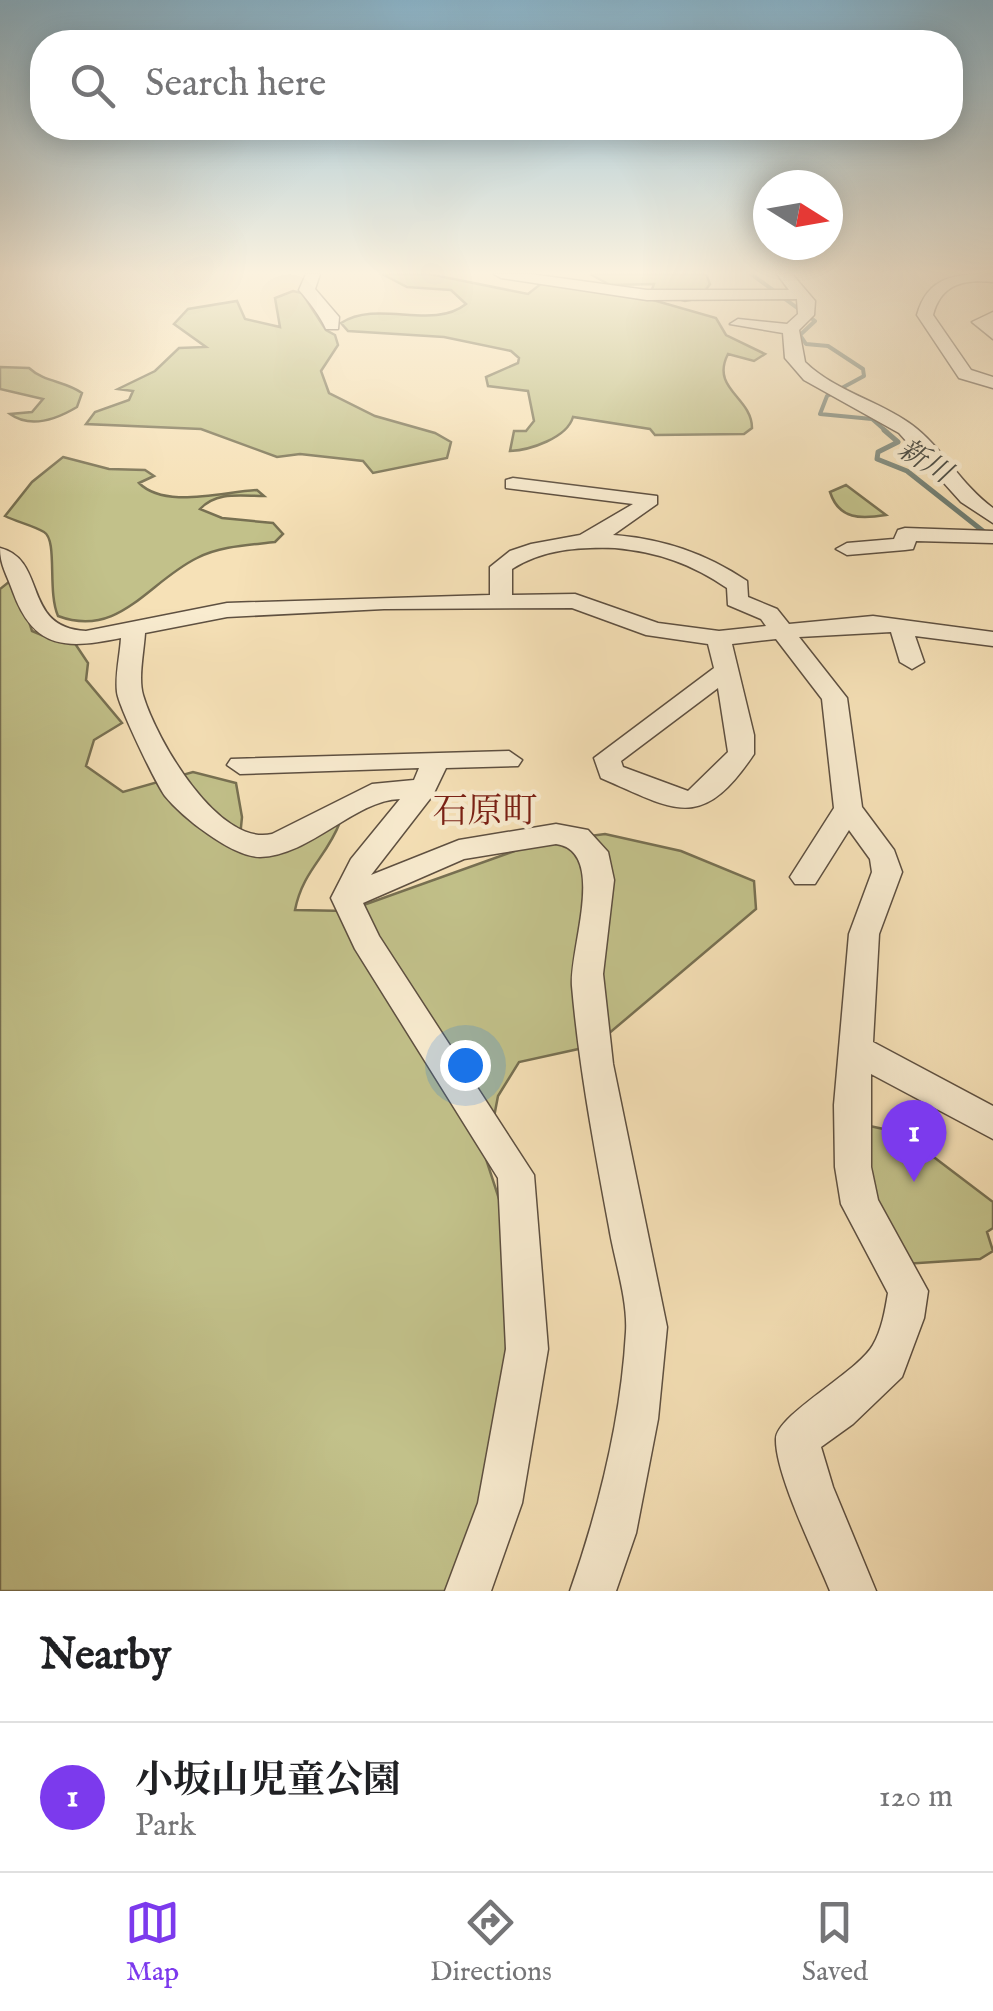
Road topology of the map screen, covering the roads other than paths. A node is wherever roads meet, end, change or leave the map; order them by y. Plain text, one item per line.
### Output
1 (791, 348) edge
2 (948, 348) edge
3 (993, 383) edge
4 (513, 484) dead end
5 (993, 517) edge
6 (987, 537) edge
7 (588, 539) junction
8 (848, 549) dead end
9 (0, 554) edge
10 (502, 602) junction
11 (900, 625) junction
12 (134, 627) junction
13 (788, 633) junction
14 (720, 638) junction
15 (993, 639) edge
16 (912, 662) dead end
17 (724, 671) junction
18 (509, 760) dead end
19 (240, 765) dead end
20 (430, 774) junction
21 (848, 808) junction
22 (805, 876) dead end
23 (346, 898) junction
24 (857, 1050) junction
25 (993, 1124) edge
26 (468, 1591) edge
27 (593, 1591) edge
28 (853, 1591) edge

1 - 5 street
2 - 3 street
4 - 7 street
6 - 8 street
7 - 10 street
7 - 13 street
9 - 12 street
10 - 12 street
10 - 14 street
11 - 13 street
11 - 15 street
11 - 16 street
12 - 20 street
13 - 14 street
13 - 21 street
14 - 17 street
17 - 17 street
18 - 20 street
19 - 20 street
20 - 23 street
21 - 22 street
21 - 24 street
23 - 26 street
23 - 27 street
24 - 25 street
24 - 28 street

